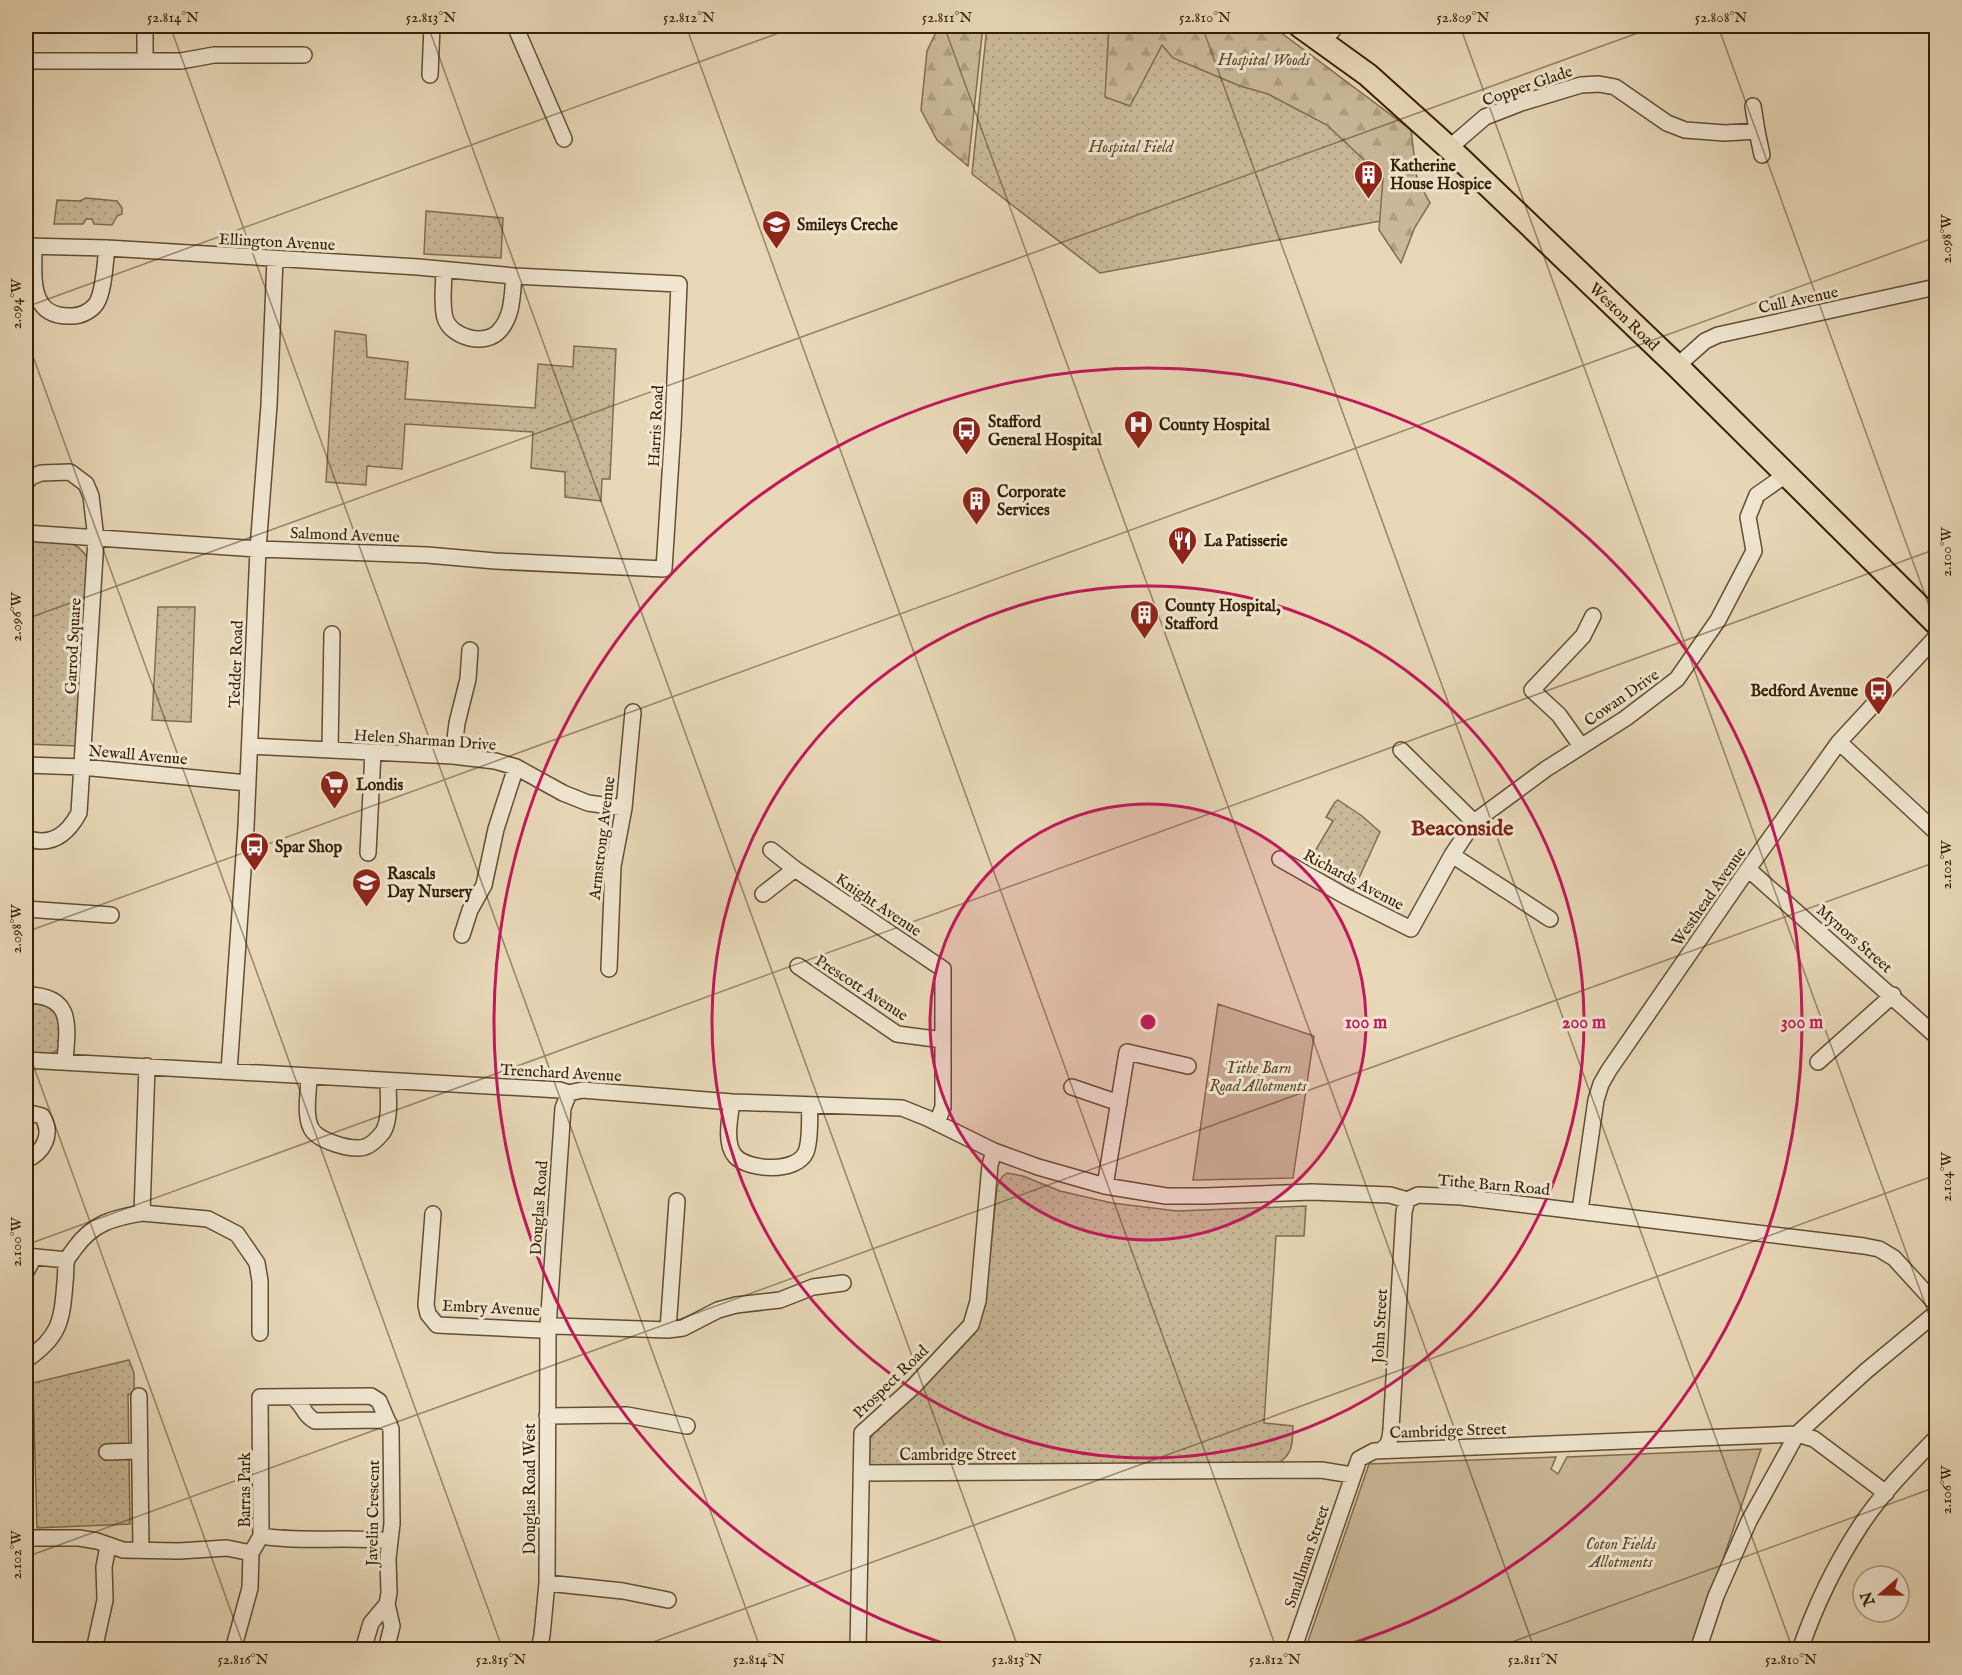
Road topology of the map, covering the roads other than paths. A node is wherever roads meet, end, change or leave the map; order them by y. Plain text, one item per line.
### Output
1 (145, 26) edge
2 (432, 26) edge
3 (515, 26) edge
4 (1300, 26) edge
5 (1330, 34) edge
6 (304, 55) dead end
7 (26, 61) edge
8 (146, 61) junction
9 (430, 75) dead end
10 (1753, 106) dead end
11 (1758, 130) junction
12 (564, 139) dead end
13 (1449, 148) junction
14 (1762, 155) dead end
15 (30, 246) edge
16 (107, 248) junction
17 (275, 259) junction
18 (444, 270) junction
19 (514, 276) junction
20 (679, 284) joint
21 (1936, 287) edge
22 (1677, 366) junction
23 (1787, 474) junction
24 (26, 483) edge
25 (26, 533) edge
26 (96, 539) junction
27 (258, 549) junction
28 (664, 569) joint
29 (1593, 616) dead end
30 (1936, 623) edge
31 (332, 634) dead end
32 (1936, 638) edge
33 (470, 650) dead end
34 (633, 712) dead end
35 (1839, 742) junction
36 (250, 746) junction
37 (1581, 746) junction
38 (330, 750) junction
39 (1401, 750) dead end
40 (373, 752) junction
41 (453, 756) junction
42 (26, 765) edge
43 (82, 767) junction
44 (516, 767) junction
45 (247, 783) junction
46 (624, 808) junction
47 (1474, 822) junction
48 (1936, 832) edge
49 (26, 838) edge
50 (771, 850) dead end
51 (368, 853) dead end
52 (1452, 855) junction
53 (1281, 859) dead end
54 (795, 869) junction
55 (1748, 869) junction
56 (763, 894) dead end
57 (26, 909) edge
58 (111, 915) dead end
59 (1550, 919) dead end
60 (1411, 929) joint
61 (462, 935) dead end
62 (798, 966) dead end
63 (609, 969) dead end
64 (26, 995) edge
65 (1893, 995) junction
66 (1936, 1036) edge
67 (943, 1040) junction
68 (26, 1060) edge
69 (65, 1061) junction
70 (1818, 1062) dead end
71 (147, 1066) junction
72 (1188, 1066) dead end
73 (229, 1071) junction
74 (309, 1076) junction
75 (388, 1081) junction
76 (1071, 1087) dead end
77 (569, 1093) junction
78 (732, 1102) junction
79 (1119, 1103) junction
80 (810, 1106) junction
81 (26, 1112) edge
82 (937, 1123) junction
83 (994, 1151) junction
84 (26, 1160) edge
85 (1105, 1186) junction
86 (1407, 1200) junction
87 (677, 1201) dead end
88 (1580, 1210) junction
89 (142, 1213) junction
90 (433, 1214) dead end
91 (30, 1256) edge
92 (67, 1260) junction
93 (26, 1272) edge
94 (843, 1283) dead end
95 (1936, 1304) edge
96 (1936, 1313) edge
97 (548, 1327) junction
98 (668, 1330) junction
99 (260, 1333) dead end
100 (26, 1359) edge
101 (139, 1396) dead end
102 (260, 1397) joint
103 (294, 1398) junction
104 (547, 1416) junction
105 (389, 1423) junction
106 (687, 1426) dead end
107 (1797, 1434) junction
108 (1936, 1438) edge
109 (1381, 1450) junction
110 (140, 1451) junction
111 (107, 1452) dead end
112 (861, 1473) junction
113 (1352, 1475) junction
114 (1886, 1493) junction
115 (261, 1536) junction
116 (26, 1538) edge
117 (390, 1541) junction
118 (108, 1546) junction
119 (141, 1550) junction
120 (251, 1553) junction
121 (547, 1583) junction
122 (668, 1600) dead end
123 (387, 1604) junction
124 (94, 1650) edge
125 (233, 1650) edge
126 (363, 1650) edge
127 (386, 1650) edge
128 (539, 1650) edge
129 (858, 1650) edge
130 (1293, 1650) edge
131 (1698, 1650) edge
132 (1800, 1650) edge

1 - 8 street
2 - 9 street
3 - 12 street
4 - 5 highway, Weston Road
5 - 13 highway, Weston Road
6 - 8 street
7 - 8 street
10 - 11 street
11 - 13 street, Copper Glade
11 - 14 street
13 - 22 highway, Weston Road
15 - 16 street, Ellington Avenue
15 - 16 street, Ellington Avenue
16 - 17 street, Ellington Avenue
17 - 18 street, Ellington Avenue
17 - 27 street, Tedder Road
18 - 19 street, Ellington Avenue
18 - 19 street
19 - 20 street, Ellington Avenue
20 - 28 street, Harris Road
21 - 22 street, Cull Avenue
22 - 23 highway, Weston Road
23 - 30 highway, Weston Road
23 - 37 street, Cowan Drive
24 - 26 street, Garrod Square
25 - 26 street, Salmond Avenue
26 - 27 street, Salmond Avenue
26 - 43 street, Garrod Square
27 - 28 street, Salmond Avenue
27 - 36 street, Tedder Road
29 - 37 street
31 - 38 street
32 - 35 street, Westhead Avenue
33 - 41 street
34 - 46 street, Armstrong Avenue
35 - 48 street
35 - 55 street, Westhead Avenue
36 - 38 street, Helen Sharman Drive
36 - 45 street, Tedder Road
37 - 47 street, Cowan Drive
38 - 40 street, Helen Sharman Drive
39 - 47 street
40 - 41 street, Helen Sharman Drive
40 - 51 street
41 - 44 street, Helen Sharman Drive
42 - 43 street, Newall Avenue
43 - 45 street, Newall Avenue
43 - 49 street, Garrod Square
44 - 46 street, Helen Sharman Drive
44 - 61 street
45 - 73 street, Tedder Road
46 - 63 street, Armstrong Avenue
47 - 52 street, Cowan Drive
50 - 54 street, Knight Avenue
52 - 59 street
52 - 60 street, Cowan Drive
53 - 60 street, Richards Avenue
54 - 56 street
54 - 67 street, Knight Avenue
55 - 65 street, Mynors Street
55 - 88 street, Westhead Avenue
57 - 58 street
62 - 67 street, Prescott Avenue
64 - 69 street
65 - 66 street, Mynors Street
65 - 70 street
67 - 82 street
68 - 69 street, Trenchard Avenue
69 - 71 street, Trenchard Avenue
71 - 73 street, Trenchard Avenue
71 - 89 street
72 - 79 street
73 - 74 street, Trenchard Avenue
74 - 75 street, Trenchard Avenue
74 - 75 street
75 - 77 street, Trenchard Avenue
76 - 79 street
77 - 78 street, Trenchard Avenue
77 - 97 street, Douglas Road
78 - 80 street, Trenchard Avenue
78 - 80 street
79 - 85 street
80 - 82 street, Trenchard Avenue
81 - 84 street
82 - 83 street, Trenchard Avenue
83 - 85 street, Tithe Barn Road
83 - 112 street, Prospect Road
85 - 86 street, Tithe Barn Road
86 - 88 street, Tithe Barn Road
86 - 109 street, John Street
87 - 98 street
88 - 95 street, Tithe Barn Road
89 - 92 street
89 - 99 street
90 - 97 street, Embry Avenue
91 - 92 street
91 - 93 street
92 - 100 street
94 - 98 street
96 - 107 street
97 - 98 street
97 - 104 street, Douglas Road West
101 - 110 street
102 - 103 street, Javelin Crescent
102 - 115 street, Barras Park
103 - 105 street
103 - 105 street, Javelin Crescent
104 - 106 street
104 - 121 street, Douglas Road West
105 - 117 street, Javelin Crescent
107 - 109 street, Cambridge Street
107 - 114 street, Cambridge Street
107 - 131 street
108 - 114 street
109 - 113 street, Cambridge Street
110 - 111 street
110 - 119 street
112 - 113 street, Cambridge Street
112 - 129 street, Prospect Road
113 - 130 street, Smallman Street
114 - 132 street
115 - 117 street
115 - 120 street, Barras Park
116 - 118 street
117 - 123 street, Javelin Crescent
118 - 119 street
118 - 124 street
119 - 120 street
120 - 125 street, Barras Park
121 - 122 street
121 - 128 street, Douglas Road West
123 - 126 street
123 - 127 street, Javelin Crescent

